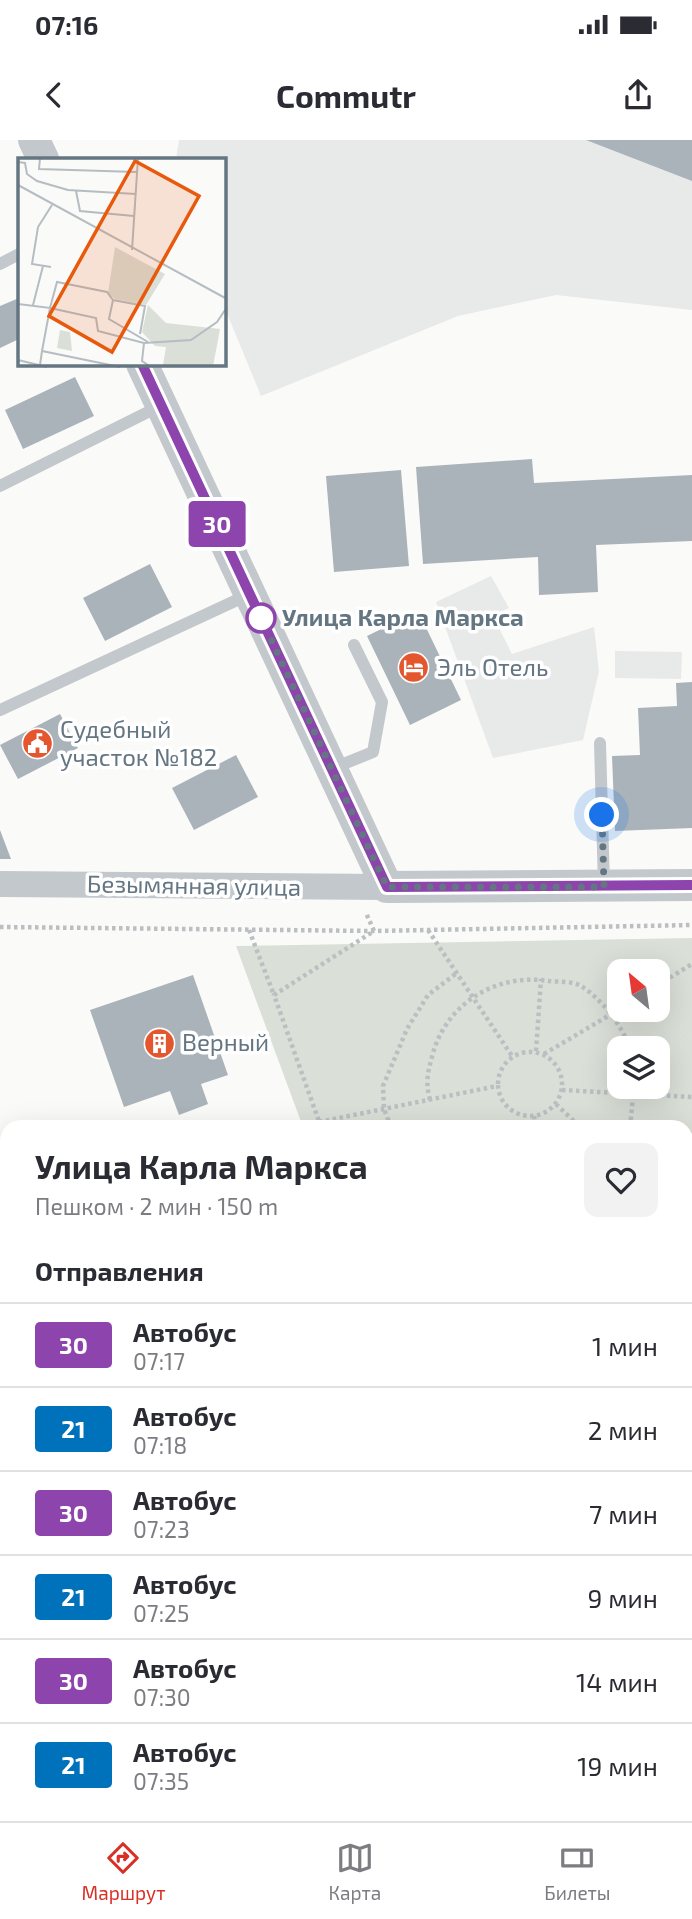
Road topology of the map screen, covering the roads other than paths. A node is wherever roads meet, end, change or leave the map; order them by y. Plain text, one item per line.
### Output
1 (34, 140) edge
2 (43, 158) edge
3 (18, 255) edge
4 (0, 264) edge
5 (143, 366) edge
6 (162, 405) junction
7 (0, 486) edge
8 (250, 594) junction
9 (355, 645) dead end
10 (0, 710) edge
11 (600, 743) dead end
12 (331, 769) junction
13 (0, 884) edge
14 (692, 885) edge
15 (387, 887) junction
16 (604, 887) junction

1 - 2 street
3 - 4 lane
5 - 6 street
6 - 7 lane
6 - 8 street
8 - 10 lane
8 - 12 street
9 - 12 lane
11 - 16 lane
12 - 15 street
13 - 15 street, Безымянная улица
14 - 16 street
15 - 16 street

